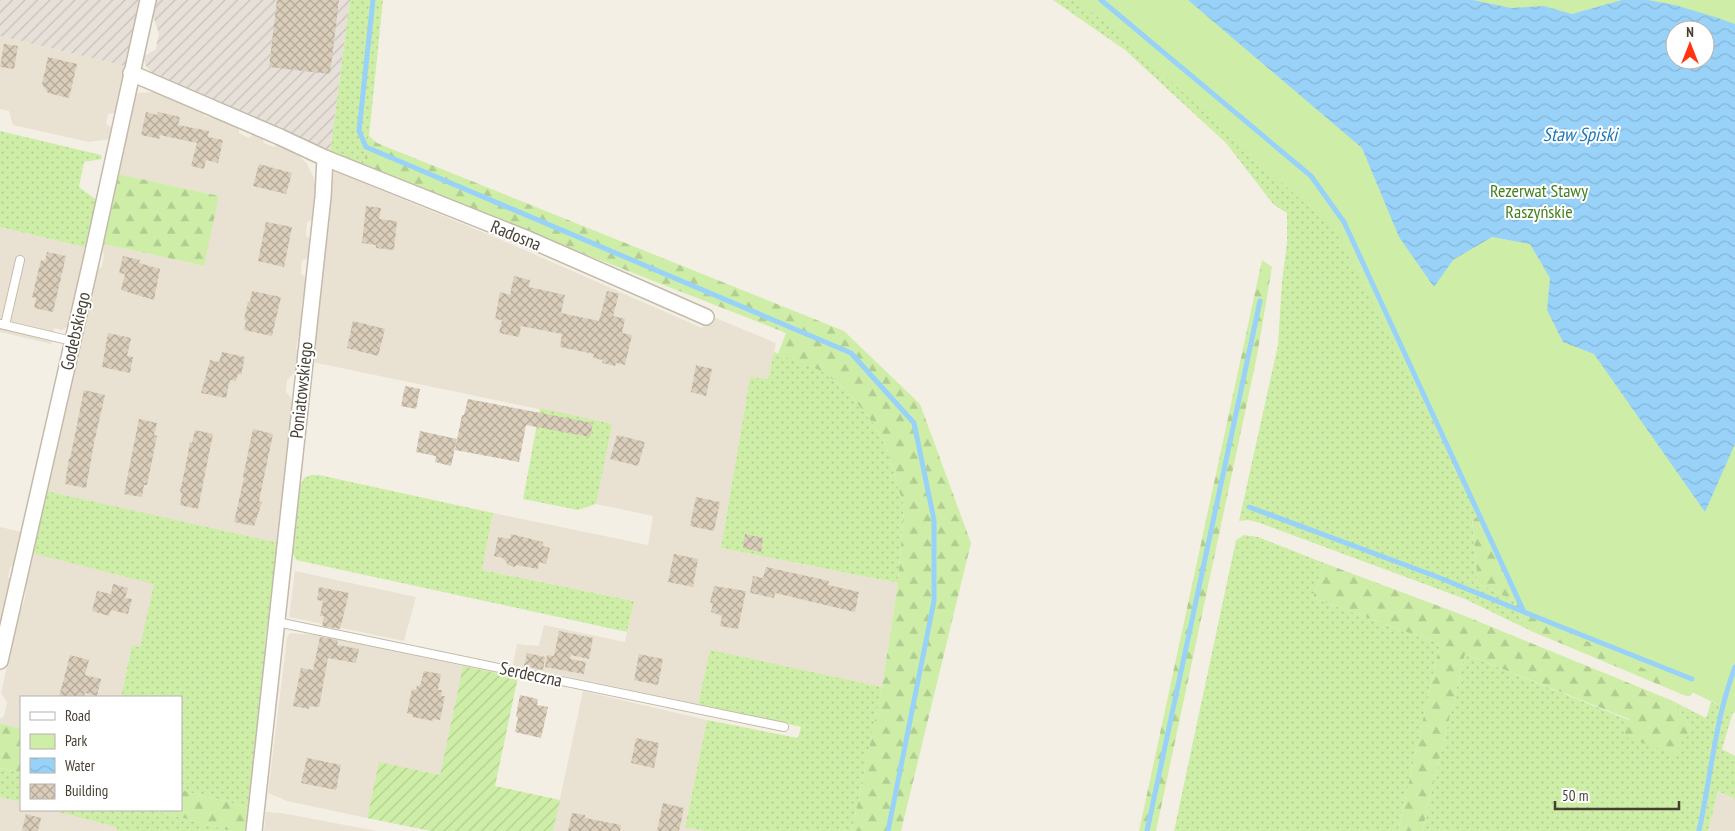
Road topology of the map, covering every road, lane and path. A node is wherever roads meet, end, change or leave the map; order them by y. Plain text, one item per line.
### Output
1 (148, 0) edge
2 (132, 73) junction
3 (324, 158) junction
4 (20, 260) dead end
5 (706, 318) dead end
6 (2, 325) edge
7 (72, 341) junction
8 (277, 622) junction
9 (0, 661) edge
10 (784, 727) dead end
11 (254, 831) edge

1 - 2 street, Godebskiego
2 - 3 street
2 - 7 street, Godebskiego
3 - 5 street, Radosna
3 - 8 street, Poniatowskiego
4 - 6 lane
6 - 7 lane
7 - 9 street, Godebskiego
8 - 10 lane, Serdeczna
8 - 11 street, Poniatowskiego

